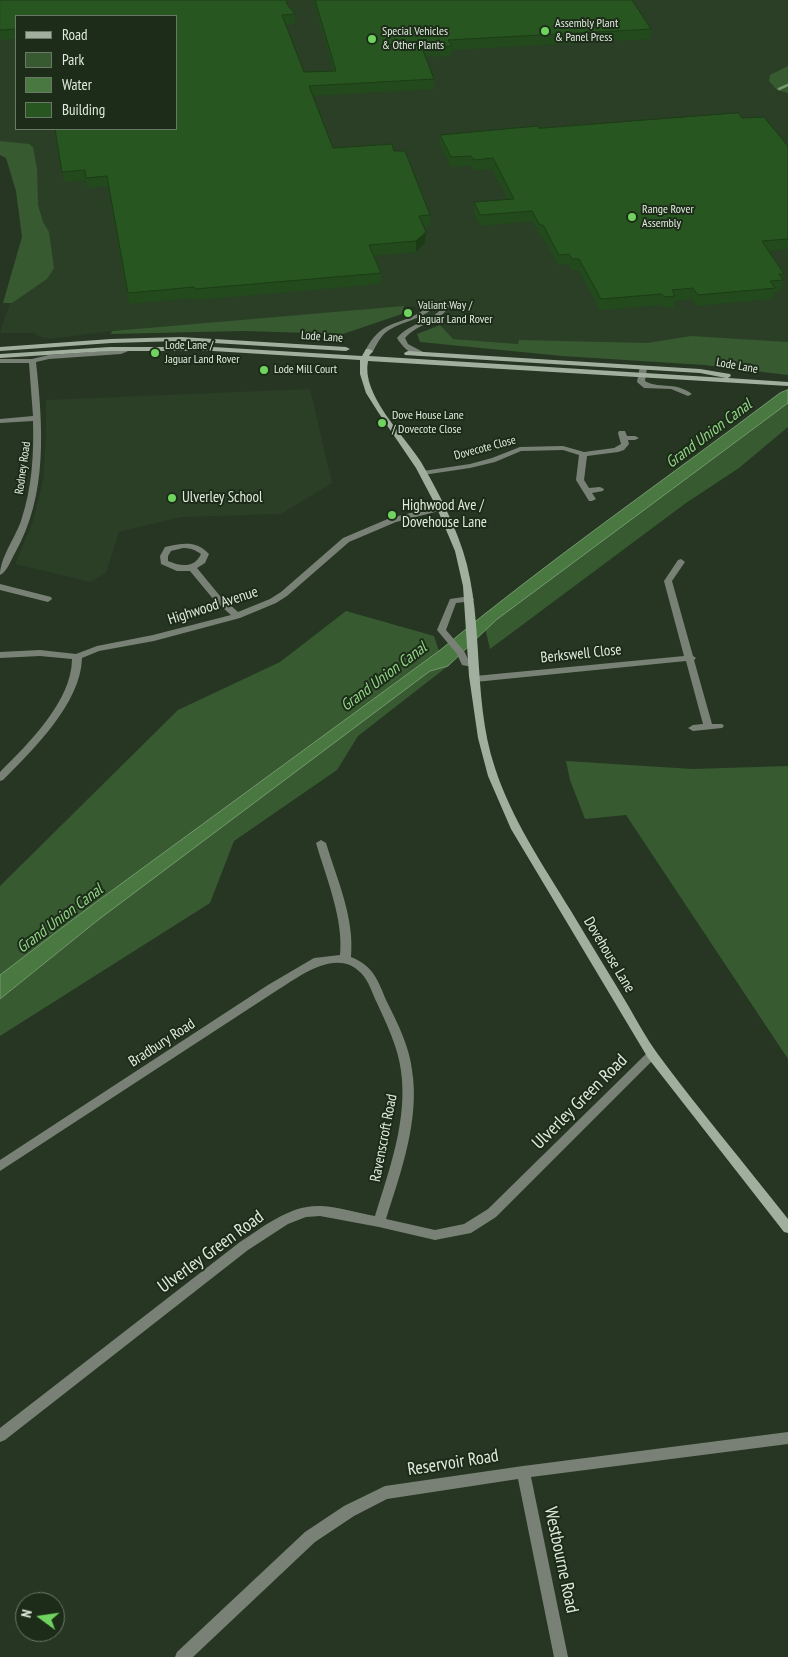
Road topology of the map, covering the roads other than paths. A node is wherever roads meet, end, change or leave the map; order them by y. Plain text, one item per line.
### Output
1 (129, 349) junction
2 (0, 350) edge
3 (367, 354) junction
4 (420, 354) junction
5 (0, 356) edge
6 (32, 361) junction
7 (0, 362) edge
8 (642, 372) junction
9 (786, 384) edge
10 (688, 394) dead end
11 (38, 418) junction
12 (0, 420) edge
13 (635, 438) dead end
14 (583, 454) junction
15 (423, 473) junction
16 (600, 489) dead end
17 (587, 491) junction
18 (592, 499) dead end
19 (440, 508) junction
20 (681, 562) dead end
21 (1, 568) edge
22 (192, 568) dead end
23 (0, 587) edge
24 (48, 598) dead end
25 (470, 599) junction
26 (237, 616) junction
27 (0, 655) edge
28 (77, 656) junction
29 (691, 658) junction
30 (473, 664) junction
31 (474, 679) junction
32 (708, 726) junction
33 (719, 726) dead end
34 (692, 728) dead end
35 (0, 778) edge
36 (322, 843) dead end
37 (345, 959) junction
38 (652, 1055) junction
39 (0, 1166) edge
40 (379, 1222) junction
41 (788, 1228) edge
42 (0, 1436) edge
43 (788, 1438) edge
44 (523, 1472) junction
45 (182, 1657) edge
46 (561, 1657) edge

1 - 3 main road, Lode Lane
1 - 5 main road, Lode Lane
1 - 6 street, Lode Lane
2 - 3 main road, Lode Lane
3 - 4 main road, Lode Lane
3 - 4 street
3 - 8 main road, Lode Lane
3 - 15 main road, Dovehouse Lane
4 - 8 main road, Lode Lane
6 - 7 street, Lode Lane
6 - 11 street, Rodney Road
8 - 9 main road, Lode Lane
8 - 10 street, Lode Lane
11 - 12 street
11 - 21 street, Rodney Road
13 - 14 street, Dovecote Close
14 - 15 street, Dovecote Close
14 - 17 street
15 - 19 main road, Dovehouse Lane
16 - 17 street
17 - 18 street
19 - 25 main road, Dovehouse Lane
19 - 26 street, Highwood Avenue
20 - 29 street
22 - 26 street
23 - 24 street
25 - 30 main road, Dovehouse Lane
25 - 30 street
26 - 28 street, Highwood Avenue
27 - 28 street, Highwood Avenue
28 - 35 street
29 - 31 street, Berkswell Close
29 - 32 street
30 - 31 main road, Dovehouse Lane
31 - 38 main road, Dovehouse Lane
32 - 33 street
32 - 34 street
36 - 37 street
37 - 39 street, Bradbury Road
37 - 40 street, Ravenscroft Road
38 - 40 street, Ulverley Green Road
38 - 41 main road, Dovehouse Lane
40 - 42 street, Ulverley Green Road
43 - 44 street, Reservoir Road
44 - 45 street, Reservoir Road
44 - 46 street, Westbourne Road

